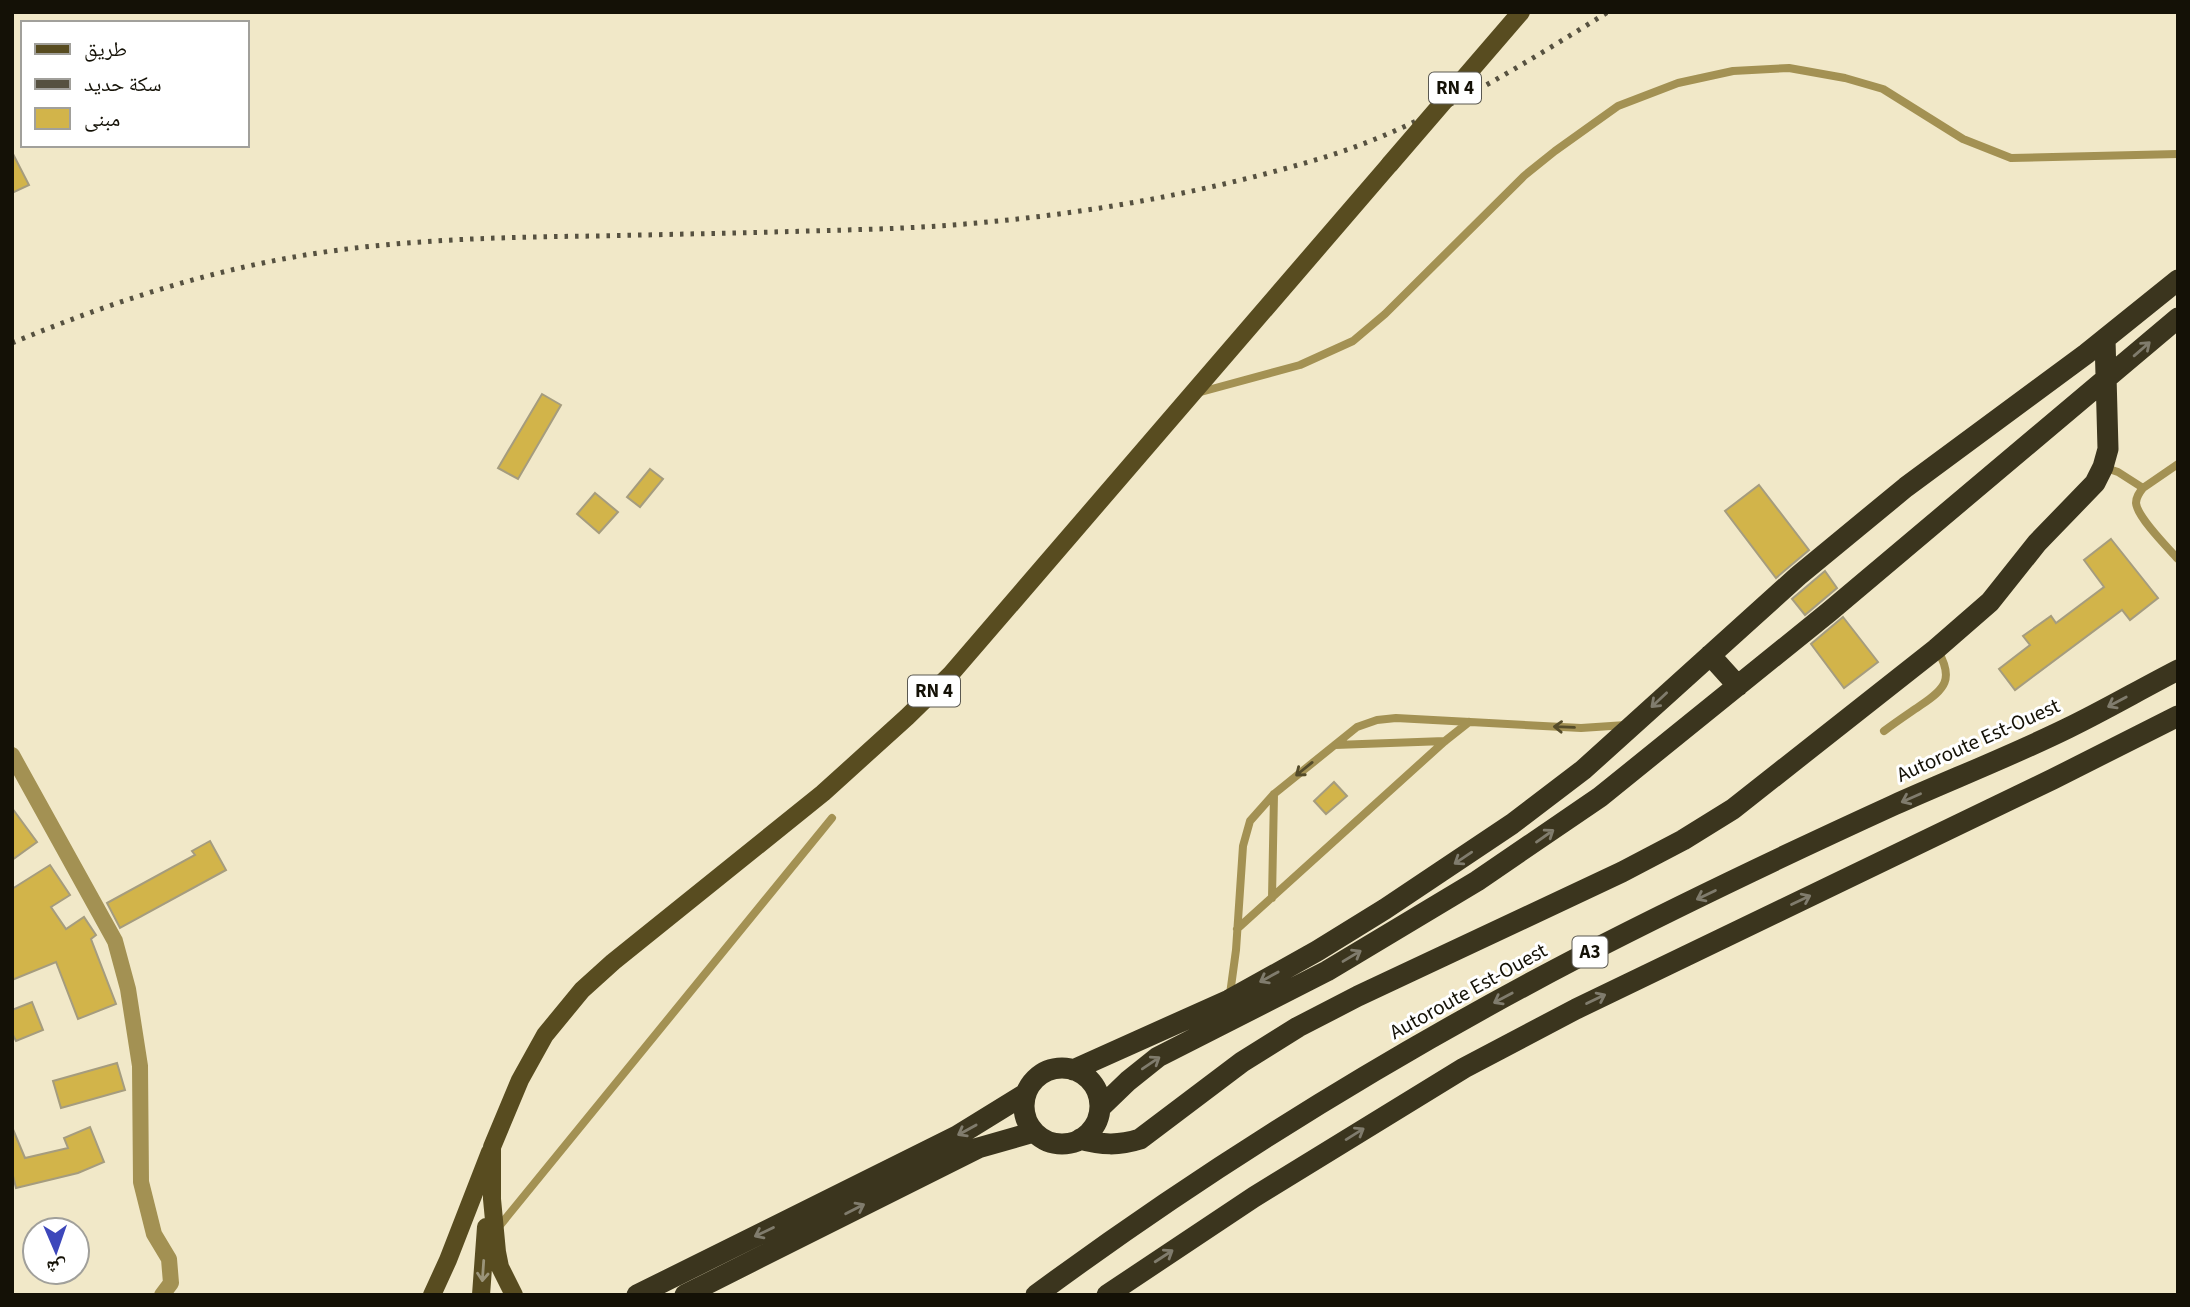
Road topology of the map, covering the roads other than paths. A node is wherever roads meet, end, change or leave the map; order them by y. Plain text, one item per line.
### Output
1 (1521, 12) edge
2 (2178, 153) edge
3 (2178, 280) edge
4 (2178, 318) edge
5 (2105, 340) junction
6 (2106, 380) junction
7 (1189, 395) junction
8 (2178, 464) edge
9 (2103, 467) junction
10 (2143, 488) junction
11 (2178, 559) edge
12 (1936, 649) junction
13 (1710, 655) junction
14 (2178, 670) edge
15 (1738, 686) junction
16 (2178, 716) edge
17 (1469, 722) junction
18 (1632, 725) junction
19 (1884, 731) dead end
20 (1445, 741) junction
21 (1335, 745) junction
22 (12, 755) edge
23 (1274, 794) junction
24 (832, 818) dead end
25 (1272, 898) junction
26 (1237, 929) junction
27 (1229, 1000) junction
28 (1073, 1070) junction
29 (1025, 1094) junction
30 (1100, 1108) junction
31 (1034, 1132) junction
32 (1080, 1139) junction
33 (492, 1147) junction
34 (492, 1199) junction
35 (495, 1231) junction
36 (162, 1295) edge
37 (432, 1295) edge
38 (481, 1295) edge
39 (514, 1295) edge
40 (637, 1295) edge
41 (685, 1295) edge
42 (1036, 1295) edge
43 (1107, 1295) edge

1 - 7 main road, RN 4, bridge
2 - 7 lane
3 - 5 highway
6 -> 4 highway
5 - 6 highway
5 - 13 highway
6 - 9 highway
6 - 15 highway
7 - 33 main road, RN 4
8 - 10 lane
9 - 10 lane
9 - 12 highway
10 - 11 lane
12 - 19 lane
12 - 32 highway
13 - 15 highway
13 -> 18 highway
14 -> 42 highway, Autoroute Est-Ouest / A3
30 -> 15 highway
43 -> 16 highway, A3
18 -> 17 lane
17 - 20 lane
17 - 21 lane
18 -> 27 highway
20 - 21 lane
20 - 25 lane
21 -> 23 lane
22 - 36 street
23 - 25 lane
23 - 26 lane
24 - 35 lane
25 - 26 lane
26 - 27 lane
27 - 28 highway
28 - 29 highway
28 - 30 highway
29 - 31 highway
29 -> 40 highway
30 - 32 highway
31 - 32 highway
41 -> 31 highway
33 - 34 main road, RN 4
33 - 37 main road
34 - 35 main road, RN 4
34 -> 38 main road, RN 4
35 - 39 main road, RN 4

